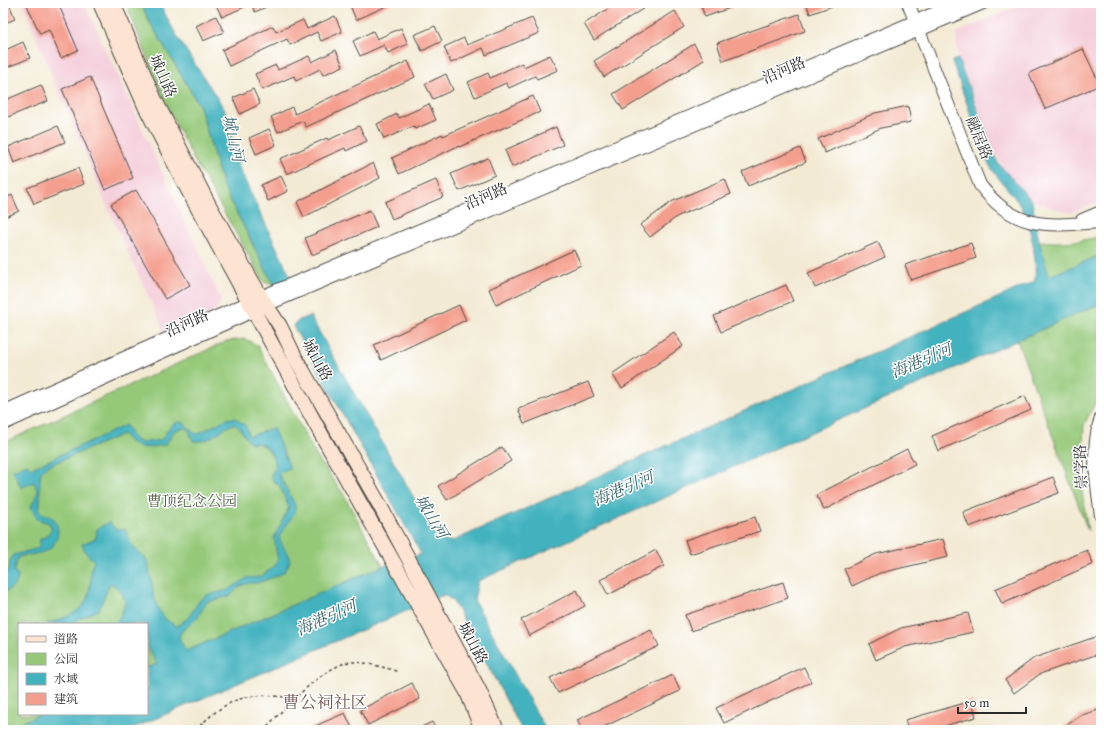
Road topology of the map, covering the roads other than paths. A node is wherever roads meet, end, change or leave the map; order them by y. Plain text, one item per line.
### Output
1 (100, 3) edge
2 (113, 3) edge
3 (908, 3) edge
4 (958, 3) edge
5 (983, 3) edge
6 (916, 26) junction
7 (1101, 212) edge
8 (1101, 222) edge
9 (1074, 224) junction
10 (258, 304) junction
11 (3, 412) edge
12 (1101, 418) edge
13 (3, 424) edge
14 (1101, 516) edge
15 (426, 607) junction
16 (482, 730) edge
17 (497, 730) edge

1 - 10 main road, 城山路
2 - 10 main road, 城山路
3 - 6 street, 融居路
4 - 6 street, 沿河路
5 - 6 street, 沿河路
6 - 9 street, 融居路
6 - 10 street, 沿河路
7 - 9 street
8 - 9 street, 融居路
10 - 11 street, 沿河路
10 - 13 street, 沿河路
10 - 15 main road, 城山路
10 - 15 main road, 城山路
12 - 14 street, 崇学路
15 - 16 main road, 城山路
15 - 17 main road, 城山路

